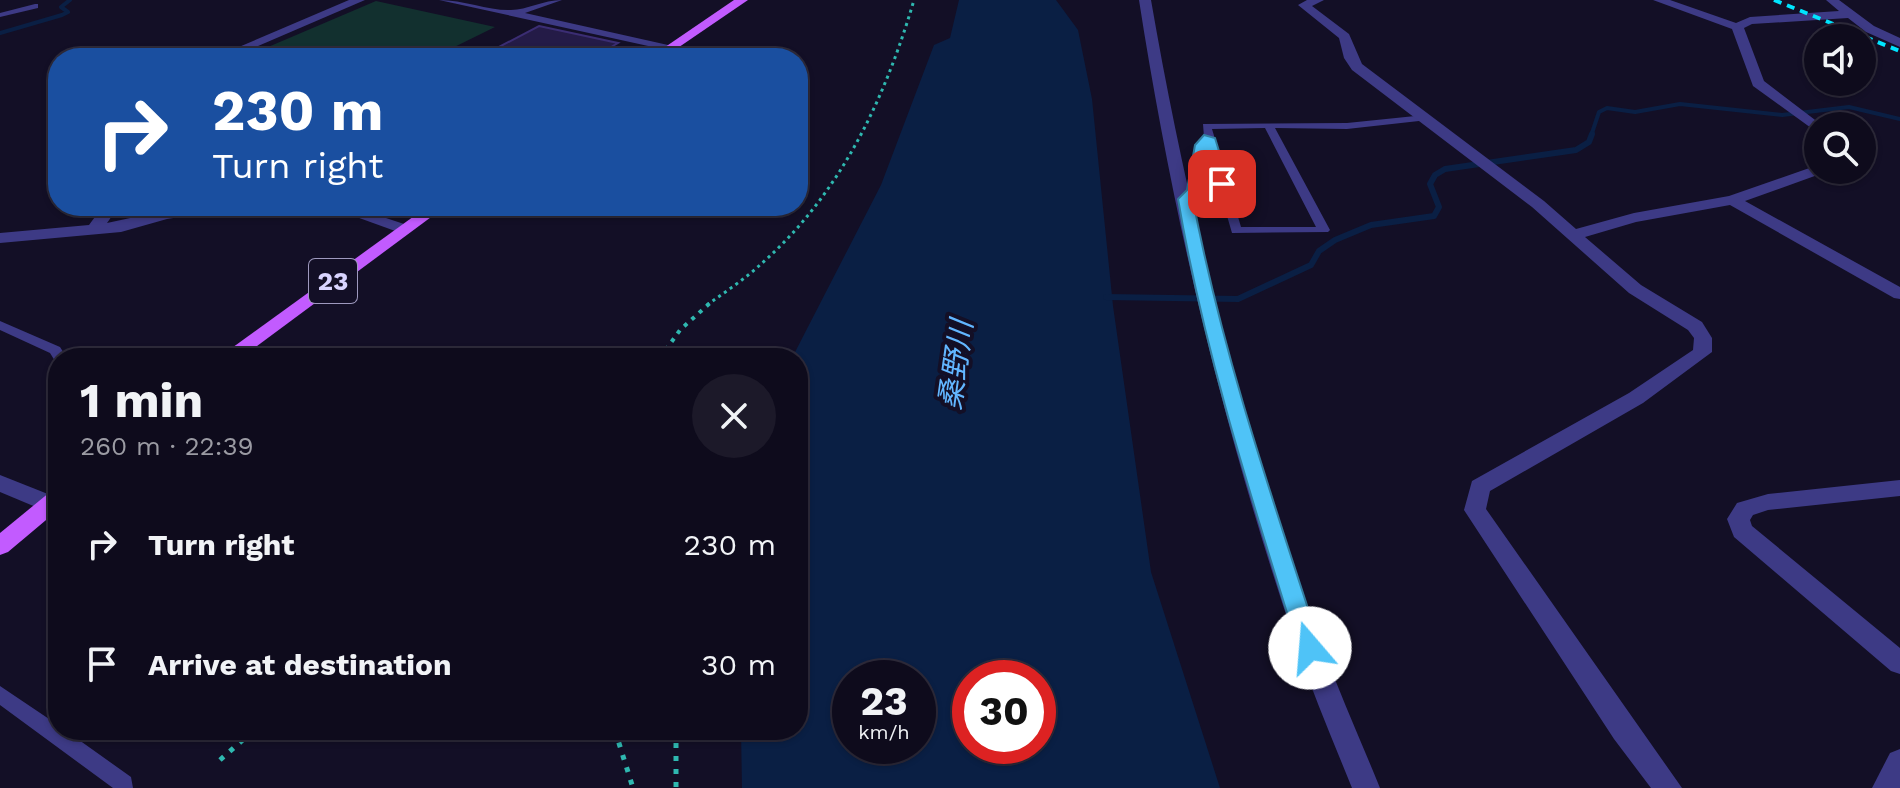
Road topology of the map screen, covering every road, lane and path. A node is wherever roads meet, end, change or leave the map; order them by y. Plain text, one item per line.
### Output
1 (359, 0) edge
2 (445, 0) edge
3 (556, 0) edge
4 (742, 0) edge
5 (914, 0) edge
6 (1145, 0) edge
7 (1318, 0) edge
8 (1659, 0) edge
9 (1832, 0) edge
10 (35, 6) dead end
11 (511, 14) junction
12 (1848, 14) junction
13 (0, 15) edge
14 (1737, 27) junction
15 (1900, 43) edge
16 (671, 47) joint
17 (243, 48) edge
18 (1425, 118) junction
19 (1804, 118) edge
20 (1268, 125) junction
21 (1209, 138) junction
22 (1804, 175) edge
23 (1185, 199) junction
24 (1732, 200) junction
25 (104, 216) edge
26 (158, 216) edge
27 (364, 216) edge
28 (423, 216) edge
29 (808, 216) edge
30 (808, 216) edge
31 (404, 229) junction
32 (94, 230) junction
33 (1573, 235) junction
34 (0, 238) edge
35 (1900, 294) edge
36 (0, 325) edge
37 (51, 348) edge
38 (247, 348) edge
39 (665, 348) edge
40 (0, 483) edge
41 (1900, 488) edge
42 (48, 499) edge
43 (48, 506) edge
44 (0, 546) edge
45 (1900, 663) edge
46 (0, 694) edge
47 (48, 729) edge
48 (63, 740) edge
49 (243, 740) edge
50 (618, 740) edge
51 (676, 740) edge
52 (220, 760) dead end
53 (1900, 762) edge
54 (123, 788) edge
55 (633, 788) edge
56 (676, 788) edge
57 (1366, 788) edge
58 (1668, 788) edge
59 (1886, 788) edge

1 - 17 street
2 - 11 street
3 - 11 street
4 - 16 main road
5 - 29 path
6 - 23 street
7 - 18 street
8 - 14 street
9 - 12 street
10 - 13 lane
11 - 16 street
12 - 14 street
12 - 15 street
14 - 19 street
18 - 20 lane
18 - 33 street
20 - 21 lane
20 - 21 lane
21 - 23 lane
22 - 24 street
23 - 57 street
24 - 33 street
24 - 35 street
25 - 32 street
26 - 32 street
27 - 31 street
28 - 31 main road, 23
30 - 39 path
31 - 38 main road, 23
32 - 34 street
33 - 58 street
36 - 37 lane
40 - 42 street
41 - 45 street
43 - 44 main road
46 - 47 lane
48 - 54 lane
49 - 52 path
50 - 55 path
51 - 56 path
53 - 59 street

